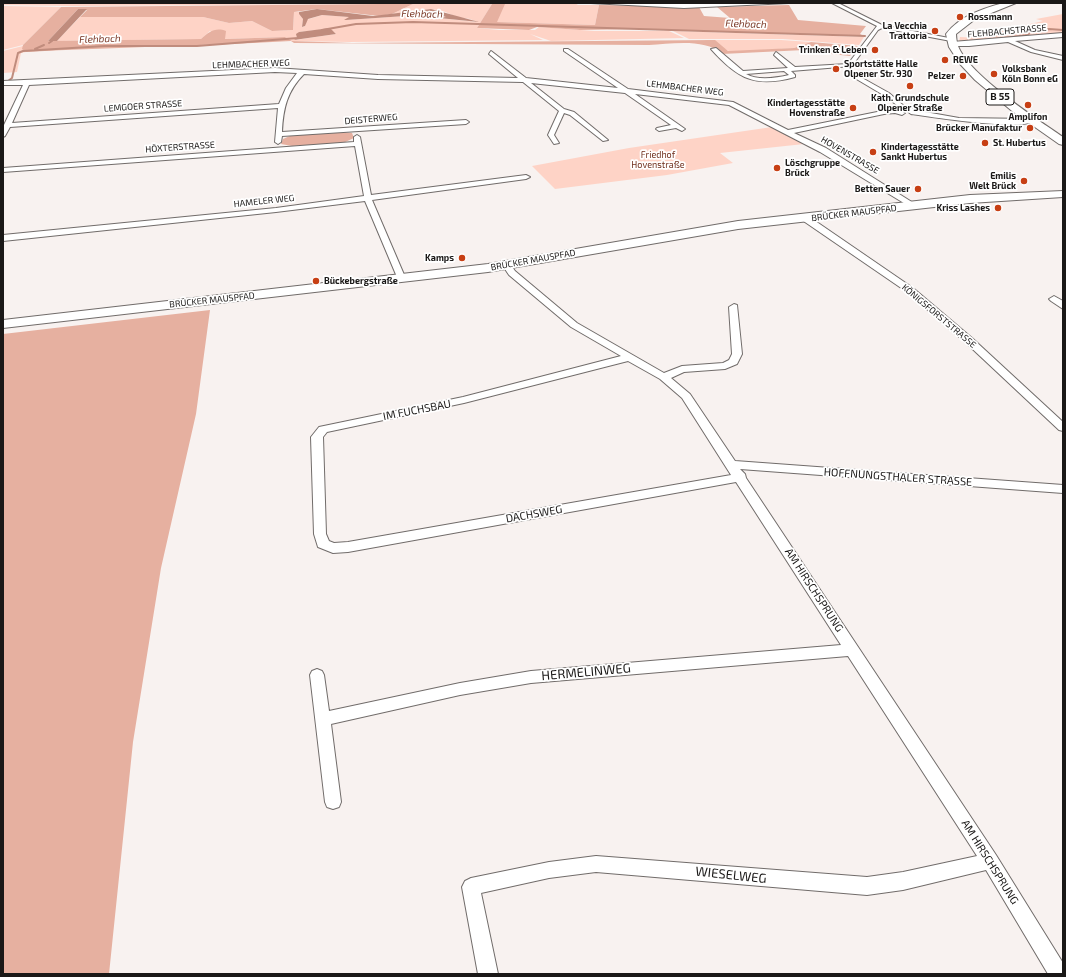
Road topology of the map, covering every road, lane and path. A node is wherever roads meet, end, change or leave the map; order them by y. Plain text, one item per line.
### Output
1 (593, 3) edge
2 (763, 3) edge
3 (787, 3) edge
4 (834, 3) edge
5 (1012, 3) edge
6 (881, 26) junction
7 (1063, 35) edge
8 (951, 41) junction
9 (1010, 41) junction
10 (714, 49) dead end
11 (566, 50) dead end
12 (491, 53) dead end
13 (776, 54) dead end
14 (1063, 58) edge
15 (794, 69) junction
16 (786, 70) junction
17 (302, 72) junction
18 (742, 73) junction
19 (855, 76) dead end
20 (524, 80) junction
21 (6, 83) edge
22 (27, 83) junction
23 (622, 90) junction
24 (281, 106) junction
25 (903, 108) junction
26 (562, 111) junction
27 (895, 111) junction
28 (911, 112) junction
29 (1031, 120) junction
30 (7, 124) junction
31 (659, 129) dead end
32 (357, 130) junction
33 (469, 131) dead end
34 (787, 132) junction
35 (278, 134) junction
36 (3, 135) edge
37 (605, 140) dead end
38 (1063, 142) edge
39 (556, 143) dead end
40 (358, 144) junction
41 (277, 149) junction
42 (3, 170) edge
43 (526, 177) dead end
44 (1063, 194) edge
45 (368, 199) junction
46 (912, 206) junction
47 (805, 218) junction
48 (3, 238) edge
49 (507, 266) junction
50 (401, 277) junction
51 (1054, 299) dead end
52 (1063, 306) edge
53 (734, 307) dead end
54 (3, 324) edge
55 (630, 357) junction
56 (664, 377) junction
57 (1063, 428) edge
58 (737, 471) junction
59 (1063, 489) edge
60 (328, 547) joint
61 (853, 650) junction
62 (317, 675) dead end
63 (323, 719) junction
64 (333, 802) dead end
65 (990, 861) junction
66 (488, 974) edge
67 (1059, 974) edge

1 - 2 street
2 - 3 street
4 - 6 street, FLEHBACHSTRASSE
5 - 8 main road
6 - 8 street, FLEHBACHSTRASSE
6 - 15 street
7 - 9 street, FLEHBACHSTRASSE
8 - 9 street, FLEHBACHSTRASSE
8 - 29 main road, B 55
9 - 14 street
10 - 18 street
11 - 23 street, LEHMBACHER WEG
12 - 20 street
13 - 15 street
15 - 16 street
16 - 18 street
16 - 18 street
17 - 20 street, LEHMBACHER WEG
17 - 22 street, LEHMBACHER WEG
17 - 24 street
19 - 25 street, HOVENSTRASSE
20 - 23 street, LEHMBACHER WEG
20 - 26 street
21 - 22 street, LEHMBACHER WEG
22 - 30 street
23 - 31 street, LEHMBACHER WEG
23 - 34 street, LEHMBACHER WEG
24 - 30 street, LEMGOER STRASSE
24 - 35 street
25 - 27 street, HOVENSTRASSE
25 - 28 street, HOVENSTRASSE
26 - 37 street
26 - 39 street
27 - 28 street, HOVENSTRASSE
27 - 34 street, HOVENSTRASSE
28 - 29 street, HOVENSTRASSE
29 - 38 main road, B 55
30 - 36 street
32 - 33 street, DEISTERWEG
32 - 35 street, DEISTERWEG
32 - 40 street
34 - 46 street, HOVENSTRASSE
35 - 41 street
40 - 41 street, HÖXTERSTRASSE
40 - 45 street
41 - 42 street, HÖXTERSTRASSE
43 - 45 street, HAMELER WEG
44 - 46 main road, BRÜCKER MAUSPFAD
45 - 48 street, HAMELER WEG
45 - 50 street
46 - 47 main road, BRÜCKER MAUSPFAD
47 - 49 main road, BRÜCKER MAUSPFAD
47 - 57 street, KÖNIGSFORSTSTRASSE
49 - 50 main road, BRÜCKER MAUSPFAD
49 - 55 street, AM HIRSCHSPRUNG
50 - 54 main road, BRÜCKER MAUSPFAD
51 - 52 street
53 - 56 street
55 - 56 street, AM HIRSCHSPRUNG
55 - 60 street, IM FUCHSBAU
56 - 58 street, AM HIRSCHSPRUNG
58 - 59 street, HOFFNUNGSTHALER STRASSE
58 - 60 street, DACHSWEG
58 - 61 street, AM HIRSCHSPRUNG
61 - 63 street, HERMELINWEG
61 - 65 street, AM HIRSCHSPRUNG
62 - 63 street
63 - 64 street
65 - 66 street, WIESELWEG
65 - 67 street, AM HIRSCHSPRUNG

